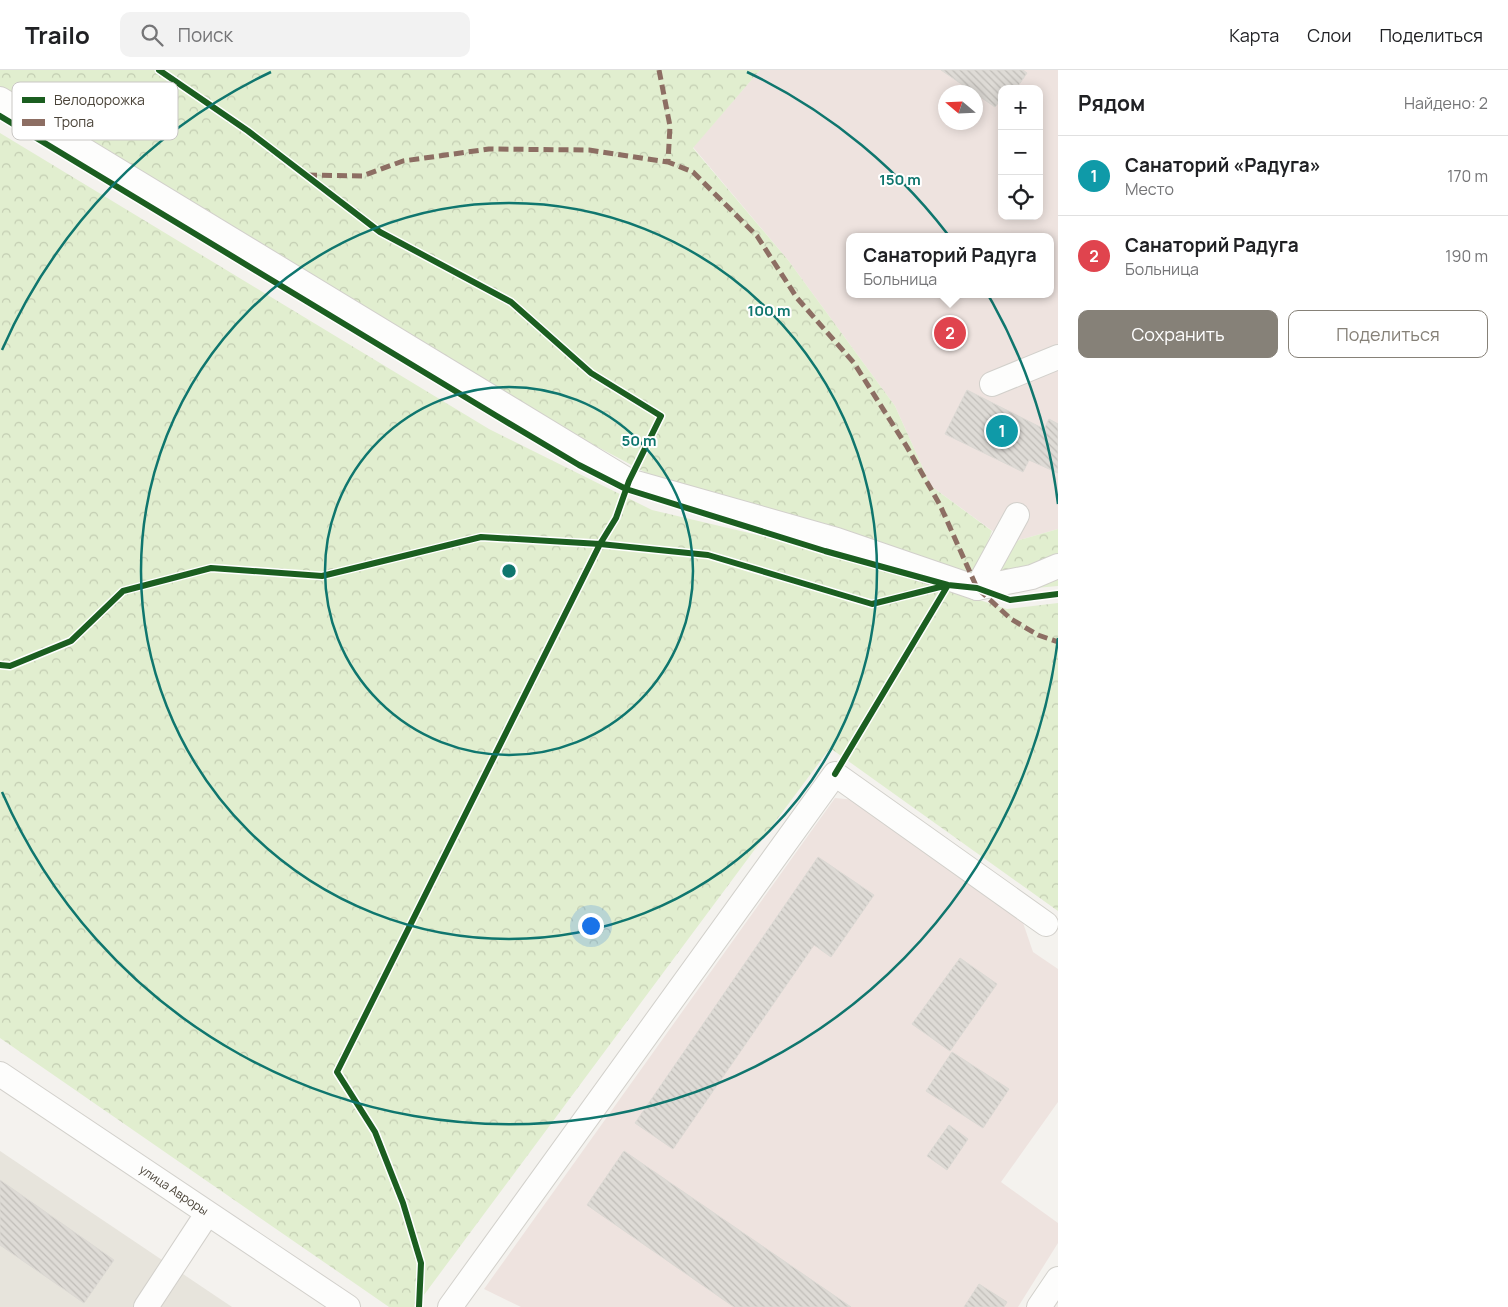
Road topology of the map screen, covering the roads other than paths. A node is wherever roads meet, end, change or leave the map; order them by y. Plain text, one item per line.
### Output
1 (0, 99) edge
2 (12, 106) edge
3 (68, 140) edge
4 (1058, 357) edge
5 (992, 384) dead end
6 (1017, 515) dead end
7 (1058, 566) edge
8 (977, 588) junction
9 (1046, 924) dead end
10 (0, 1074) edge
11 (207, 1214) junction
12 (1058, 1279) edge
13 (146, 1307) edge
14 (348, 1307) edge
15 (450, 1307) edge
16 (1040, 1307) edge

1 - 2 street
3 - 8 street
4 - 5 street
6 - 8 street
7 - 8 street
9 - 15 street
10 - 11 street, улица Авроры
11 - 13 street
11 - 14 street, улица Авроры
12 - 16 street

